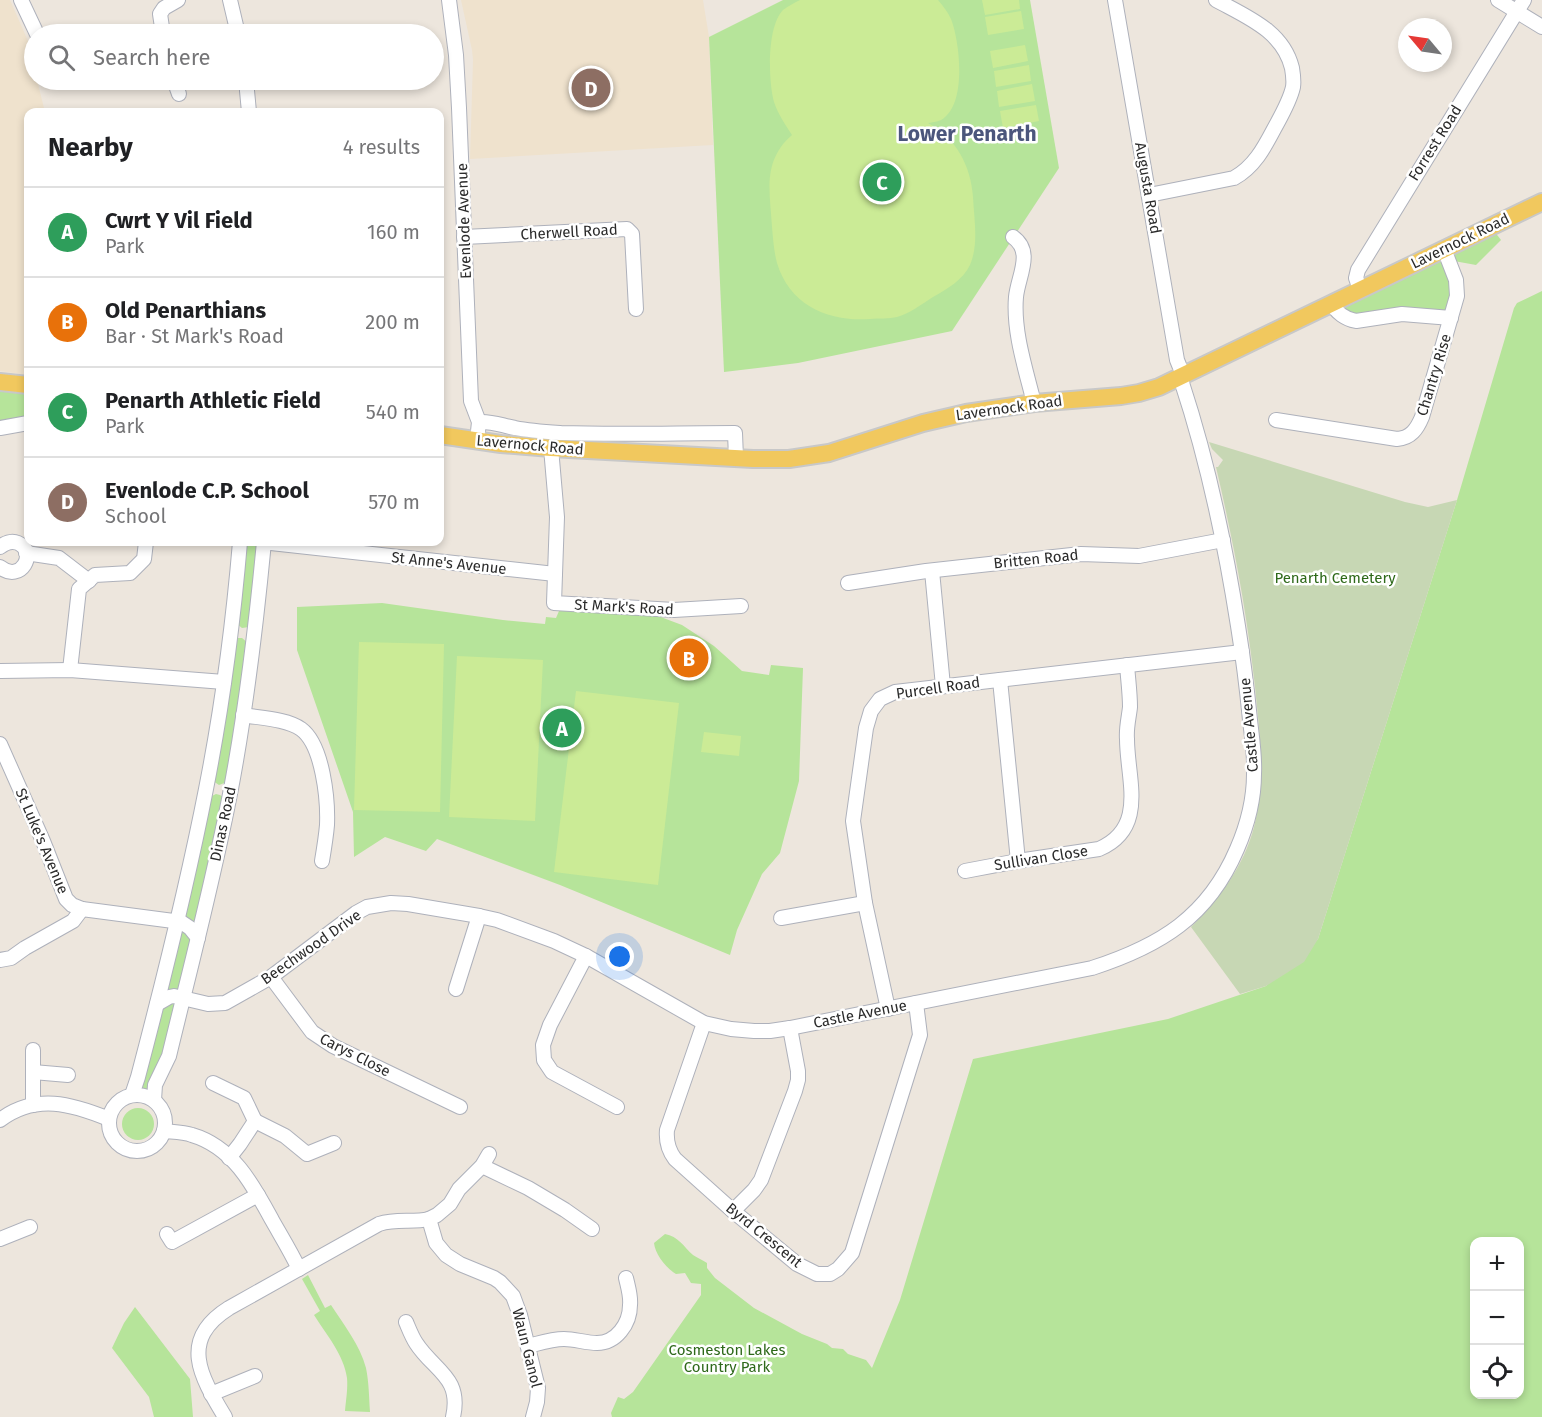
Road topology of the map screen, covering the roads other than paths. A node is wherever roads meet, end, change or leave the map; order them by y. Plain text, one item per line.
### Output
1 (21, 0) edge
2 (178, 0) edge
3 (230, 0) edge
4 (449, 0) edge
5 (1114, 0) edge
6 (1216, 0) edge
7 (1498, 0) edge
8 (1520, 6) edge
9 (32, 24) edge
10 (161, 24) edge
11 (236, 24) edge
12 (1542, 27) edge
13 (178, 90) edge
14 (247, 90) edge
15 (179, 94) dead end
16 (249, 108) edge
17 (1149, 195) junction
18 (1542, 202) edge
19 (464, 237) junction
20 (1013, 237) dead end
21 (1444, 249) junction
22 (1360, 289) junction
23 (1332, 303) junction
24 (636, 309) dead end
25 (1451, 318) junction
26 (1181, 376) junction
27 (0, 382) edge
28 (24, 385) edge
29 (1034, 403) junction
30 (1276, 420) dead end
31 (479, 422) junction
32 (24, 424) edge
33 (0, 428) edge
34 (444, 436) edge
35 (477, 441) junction
36 (551, 448) junction
37 (736, 458) junction
38 (1223, 540) junction
39 (146, 546) edge
40 (240, 546) edge
41 (266, 546) edge
42 (303, 546) edge
43 (0, 547) edge
44 (26, 553) junction
45 (0, 567) edge
46 (932, 571) junction
47 (555, 574) junction
48 (89, 581) junction
49 (848, 583) dead end
50 (741, 606) dead end
51 (231, 632) junction
52 (255, 635) junction
53 (1242, 652) junction
54 (1127, 665) junction
55 (70, 670) junction
56 (0, 671) edge
57 (1000, 680) junction
58 (224, 682) junction
59 (943, 686) junction
60 (243, 715) junction
61 (0, 744) edge
62 (206, 788) junction
63 (230, 792) junction
64 (322, 861) dead end
65 (1018, 861) junction
66 (965, 871) dead end
67 (866, 903) junction
68 (82, 909) junction
69 (479, 916) junction
70 (781, 918) dead end
71 (177, 922) junction
72 (198, 938) junction
73 (586, 956) junction
74 (0, 960) edge
75 (272, 977) junction
76 (456, 989) dead end
77 (183, 999) junction
78 (157, 1004) junction
79 (916, 1004) junction
80 (888, 1009) junction
81 (704, 1023) junction
82 (790, 1028) junction
83 (33, 1050) dead end
84 (33, 1072) junction
85 (68, 1075) dead end
86 (213, 1083) dead end
87 (132, 1095) junction
88 (154, 1100) junction
89 (33, 1105) junction
90 (460, 1107) dead end
91 (617, 1107) dead end
92 (110, 1119) junction
93 (0, 1120) edge
94 (255, 1121) junction
95 (164, 1131) junction
96 (334, 1143) dead end
97 (229, 1158) junction
98 (258, 1195) junction
99 (733, 1211) junction
100 (429, 1219) junction
101 (30, 1227) dead end
102 (592, 1229) dead end
103 (167, 1234) dead end
104 (0, 1239) edge
105 (300, 1269) junction
106 (626, 1278) dead end
107 (406, 1322) dead end
108 (528, 1346) junction
109 (255, 1376) dead end
110 (212, 1394) junction
111 (225, 1417) edge
112 (453, 1417) edge
113 (533, 1417) edge

1 - 9 street
2 - 10 street
3 - 11 street
4 - 19 street, Evenlode Avenue
5 - 17 street, Augusta Road
6 - 17 street
7 - 8 street
8 - 12 street
8 - 22 street, Forrest Road
13 - 15 street
14 - 16 street
17 - 26 street, Augusta Road
18 - 21 main road, Lavernock Road
19 - 24 street, Cherwell Road
19 - 31 street, Evenlode Avenue
20 - 29 street
21 - 22 main road, Lavernock Road
21 - 25 street, Chantry Rise
22 - 23 main road, Lavernock Road
23 - 25 street
23 - 26 main road, Lavernock Road
25 - 30 street, Chantry Rise
26 - 29 main road, Lavernock Road
26 - 38 street, Castle Avenue
27 - 28 main road
29 - 37 main road, Lavernock Road
31 - 35 street, Evenlode Avenue
31 - 37 street
32 - 33 street
34 - 35 main road, Lavernock Road
35 - 36 main road, Lavernock Road
36 - 37 main road, Lavernock Road
36 - 47 street, St Mark's Road
38 - 46 street, Britten Road
38 - 53 street, Castle Avenue
39 - 48 street
40 - 51 street, Dinas Road
41 - 52 street, Dinas Road
42 - 47 street, St Anne's Avenue
43 - 44 street
44 - 45 street
44 - 48 street
46 - 49 street, Britten Road
46 - 59 street
47 - 50 street, St Mark's Road
48 - 55 street
51 - 52 street
51 - 58 street, Dinas Road
52 - 60 street, Dinas Road
53 - 54 street, Purcell Road
53 - 79 street, Castle Avenue
54 - 57 street, Purcell Road
54 - 65 street, Sullivan Close
55 - 56 street
55 - 58 street
57 - 59 street, Purcell Road
57 - 65 street
58 - 62 street, Dinas Road
59 - 67 street, Purcell Road
60 - 63 street, Dinas Road
60 - 64 street
61 - 68 street, St Luke's Avenue
62 - 63 street
62 - 71 street, Dinas Road
63 - 72 street, Dinas Road
65 - 66 street, Sullivan Close
67 - 70 street
67 - 80 street, Purcell Road
68 - 71 street, St Luke's Avenue
68 - 74 street
69 - 73 street, Beechwood Drive
69 - 75 street, Beechwood Drive
69 - 76 street
71 - 72 street
71 - 78 street, Dinas Road
72 - 77 street, Dinas Road
73 - 81 street, Beechwood Drive
73 - 91 street
75 - 77 street, Beechwood Drive
75 - 90 street, Carys Close
77 - 78 street
77 - 88 street, Dinas Road
78 - 87 street, Dinas Road
79 - 80 street, Castle Avenue
79 - 99 street, Byrd Crescent
80 - 82 street, Castle Avenue
81 - 82 street, Castle Avenue
81 - 99 street, Byrd Crescent
82 - 99 street
83 - 84 street
84 - 85 street
84 - 89 street
86 - 94 street
87 - 88 street
87 - 92 street
88 - 95 street
89 - 92 street
89 - 93 street
92 - 95 street
94 - 96 street
94 - 97 street
95 - 97 street
97 - 98 street
98 - 103 street
98 - 105 street
100 - 102 street
100 - 105 street
100 - 108 street, Waun Ganol
101 - 104 street
105 - 110 street
106 - 108 street
107 - 112 street
108 - 113 street, Waun Ganol
109 - 110 street
110 - 111 street

